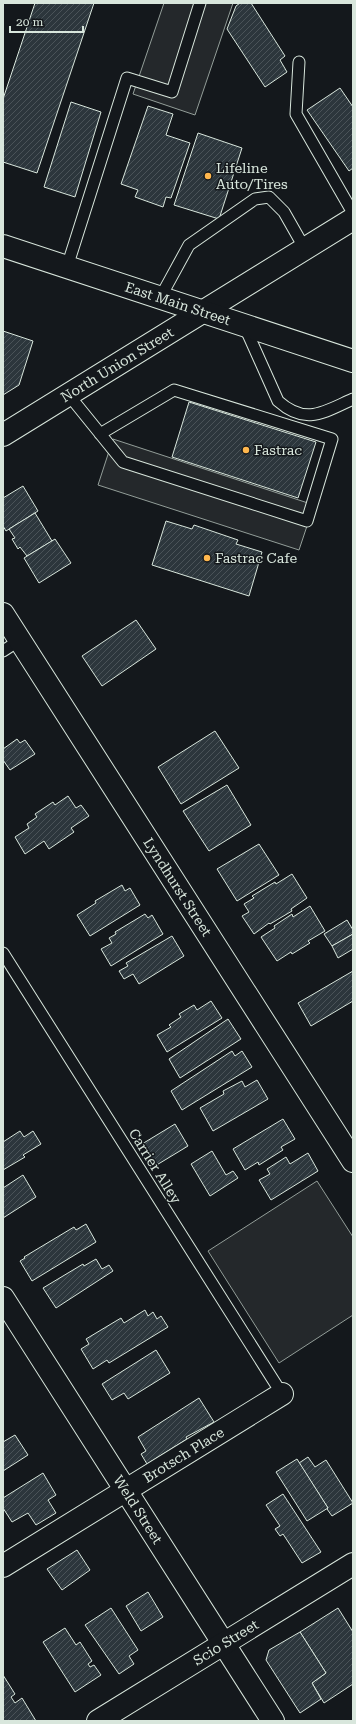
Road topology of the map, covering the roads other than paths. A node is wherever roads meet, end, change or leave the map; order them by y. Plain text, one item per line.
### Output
1 (200, 3) edge
2 (298, 62) dead end
3 (353, 213) edge
4 (353, 219) edge
5 (3, 246) edge
6 (305, 249) junction
7 (67, 267) junction
8 (160, 298) junction
9 (202, 312) junction
10 (243, 325) junction
11 (353, 360) edge
12 (68, 394) junction
13 (353, 399) edge
14 (296, 413) junction
15 (292, 427) junction
16 (100, 434) junction
17 (3, 435) edge
18 (3, 614) edge
19 (12, 646) edge
20 (3, 953) edge
21 (353, 1161) edge
22 (3, 1298) edge
23 (282, 1394) joint
24 (126, 1491) junction
25 (353, 1564) edge
26 (3, 1566) edge
27 (223, 1643) junction
28 (98, 1721) edge
29 (273, 1721) edge

1 - 7 lane
2 - 3 lane
4 - 6 street, North Union Street
5 - 7 street, East Main Street
6 - 8 lane
6 - 9 street, North Union Street
7 - 8 street, East Main Street
8 - 9 street, East Main Street
9 - 10 street, East Main Street
9 - 12 street, North Union Street
10 - 11 street, East Main Street
10 - 14 lane
12 - 16 lane
12 - 17 street, North Union Street
13 - 14 lane
14 - 15 lane
15 - 16 lane
15 - 16 lane
18 - 19 street, Lyndhurst Street
19 - 21 street, Lyndhurst Street
20 - 23 lane, Carrier Alley
22 - 24 street, Weld Street
23 - 24 street, Brotsch Place
24 - 26 street, Brotsch Place
24 - 27 street, Weld Street
25 - 27 street, Scio Street
27 - 28 street, Scio Street
27 - 29 street, Weld Street

